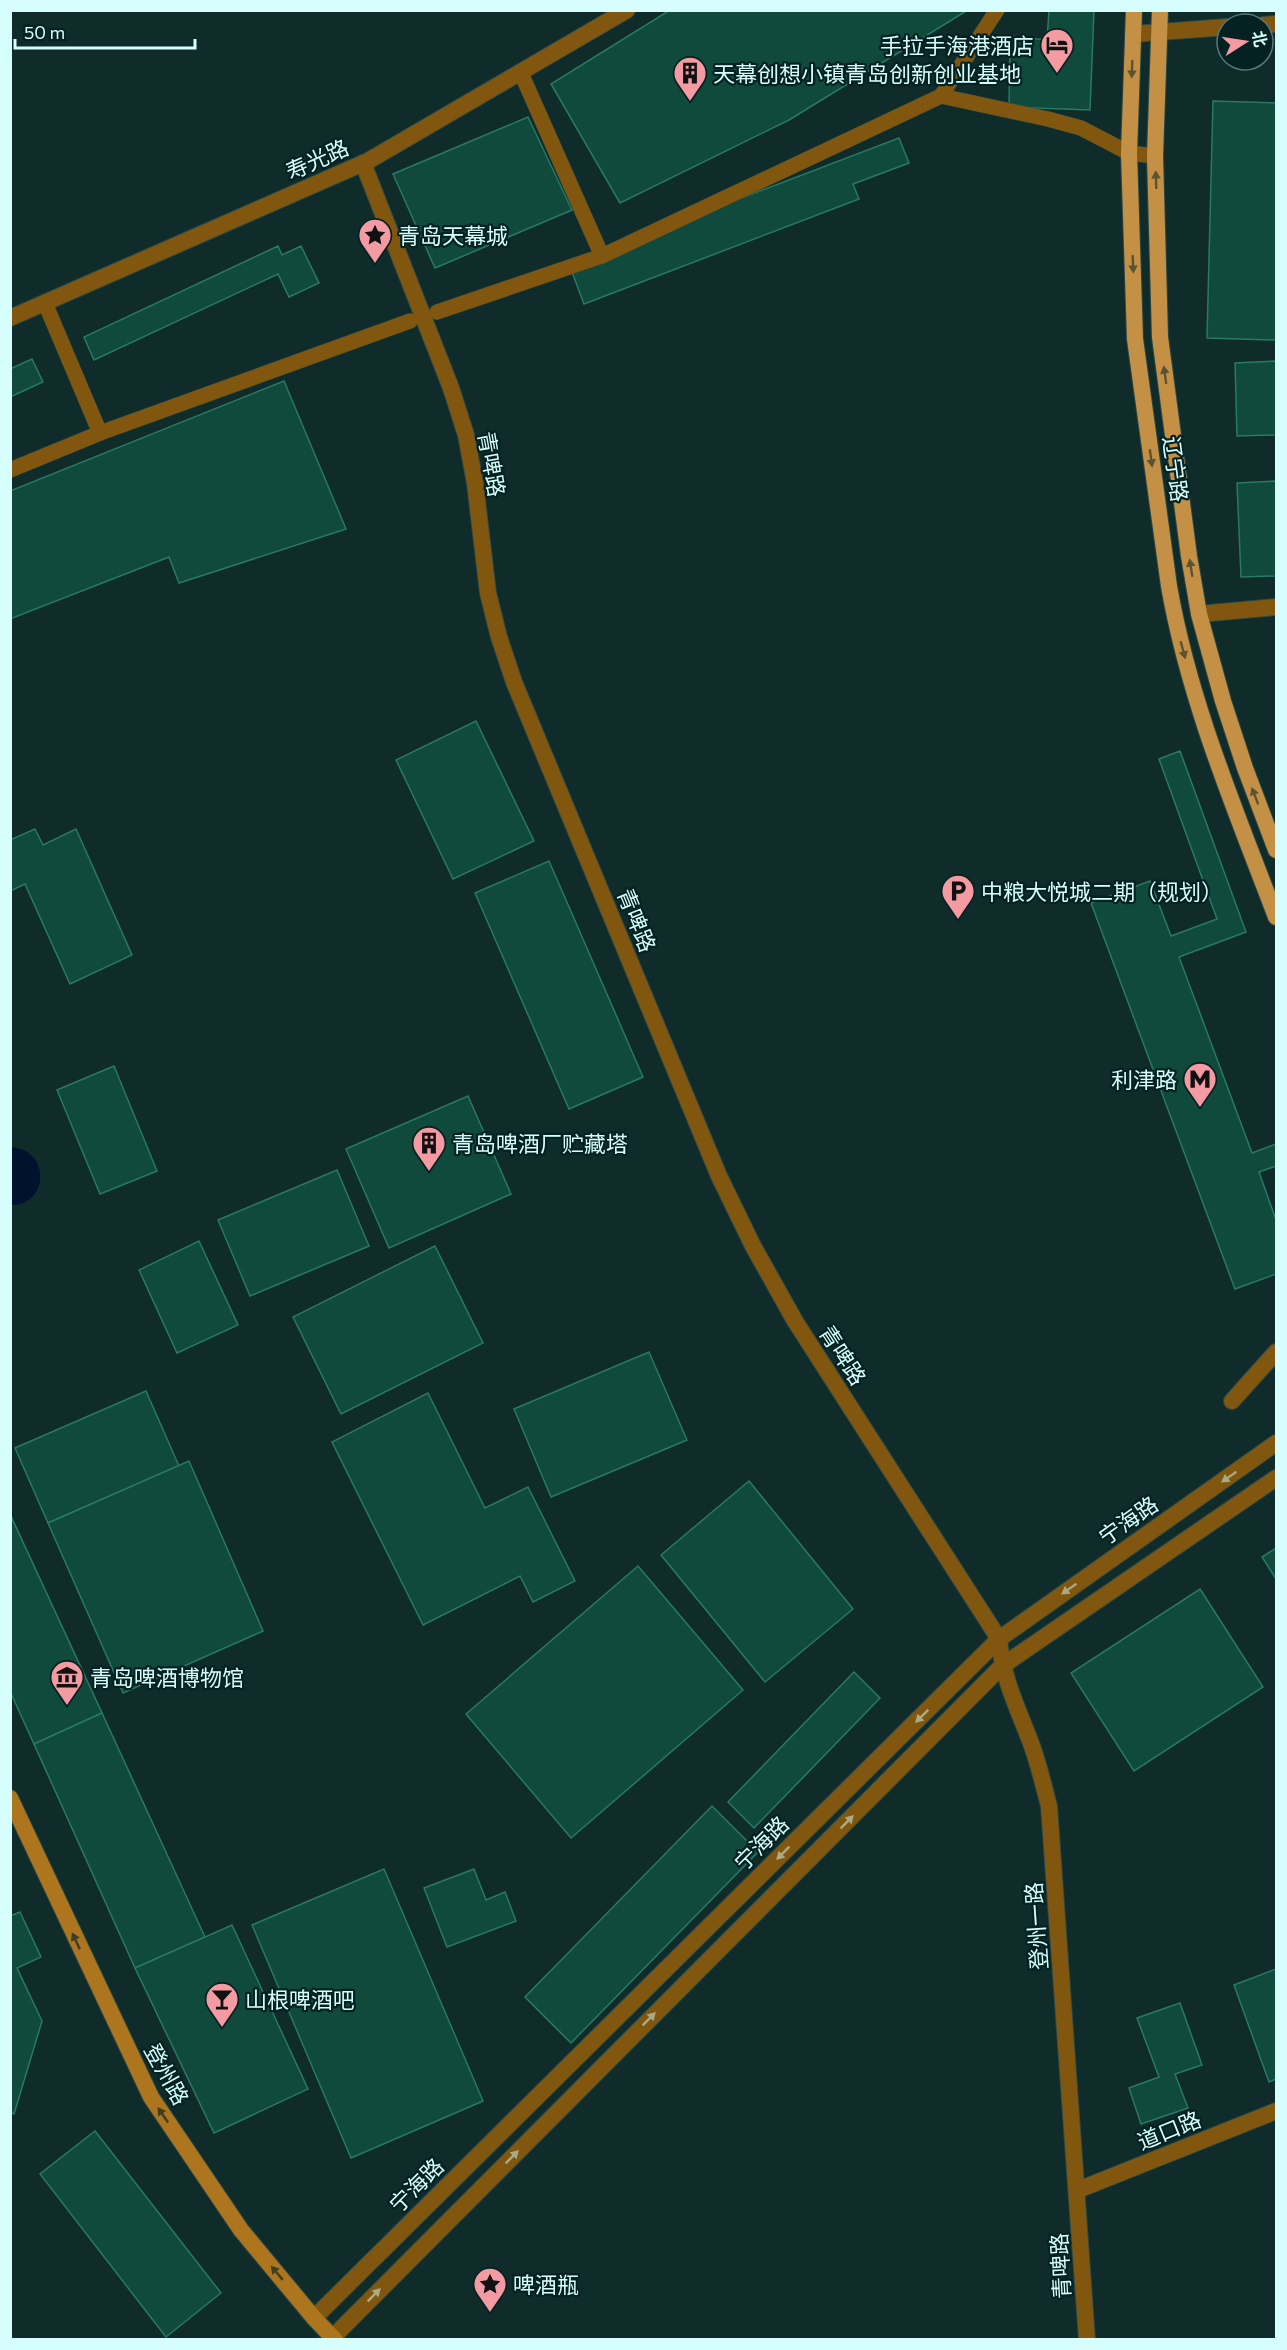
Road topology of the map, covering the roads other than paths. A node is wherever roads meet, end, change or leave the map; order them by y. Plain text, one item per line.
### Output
1 (627, 10) edge
2 (997, 10) edge
3 (1134, 10) edge
4 (1160, 10) edge
5 (1215, 28) edge
6 (1159, 31) junction
7 (1133, 34) junction
8 (520, 73) junction
9 (941, 96) junction
10 (1129, 153) junction
11 (1155, 156) junction
12 (363, 164) junction
13 (602, 256) junction
14 (45, 303) junction
15 (437, 312) dead end
16 (10, 318) edge
17 (410, 321) dead end
18 (100, 433) junction
19 (10, 470) edge
20 (1276, 607) edge
21 (1199, 614) junction
22 (1276, 850) edge
23 (1276, 917) edge
24 (1276, 1352) edge
25 (1232, 1401) dead end
26 (1276, 1443) edge
27 (1276, 1478) edge
28 (999, 1639) junction
29 (1002, 1666) junction
30 (10, 1798) edge
31 (1276, 2111) edge
32 (1078, 2190) junction
33 (314, 2318) junction
34 (334, 2338) edge
35 (1087, 2340) edge

1 - 8 street, 寿光路
2 - 9 street
3 - 7 main road, 辽宁路
4 - 6 main road, 辽宁路
5 - 6 street
6 - 7 street
6 - 11 main road, 辽宁路
7 -> 10 main road, 辽宁路
8 - 12 street, 寿光路
8 - 13 street
9 - 10 street
9 - 13 street
10 - 11 street
10 -> 23 main road, 辽宁路
21 -> 11 main road, 辽宁路
12 - 14 street, 寿光路
12 - 28 street, 青啤路
13 - 15 street
14 - 16 street, 寿光路
14 - 18 street
17 - 18 street
18 - 19 street
20 - 21 street
22 -> 21 main road, 辽宁路
24 - 25 street
26 -> 28 street, 宁海路
27 - 29 street, 宁海路
28 - 29 street, 登州一路
28 -> 33 street, 宁海路
29 - 32 street, 登州一路
34 -> 29 street, 宁海路
33 -> 30 main road, 登州路
31 - 32 street, 道口路
32 - 35 street, 青啤路
33 - 34 main road, 登州路

